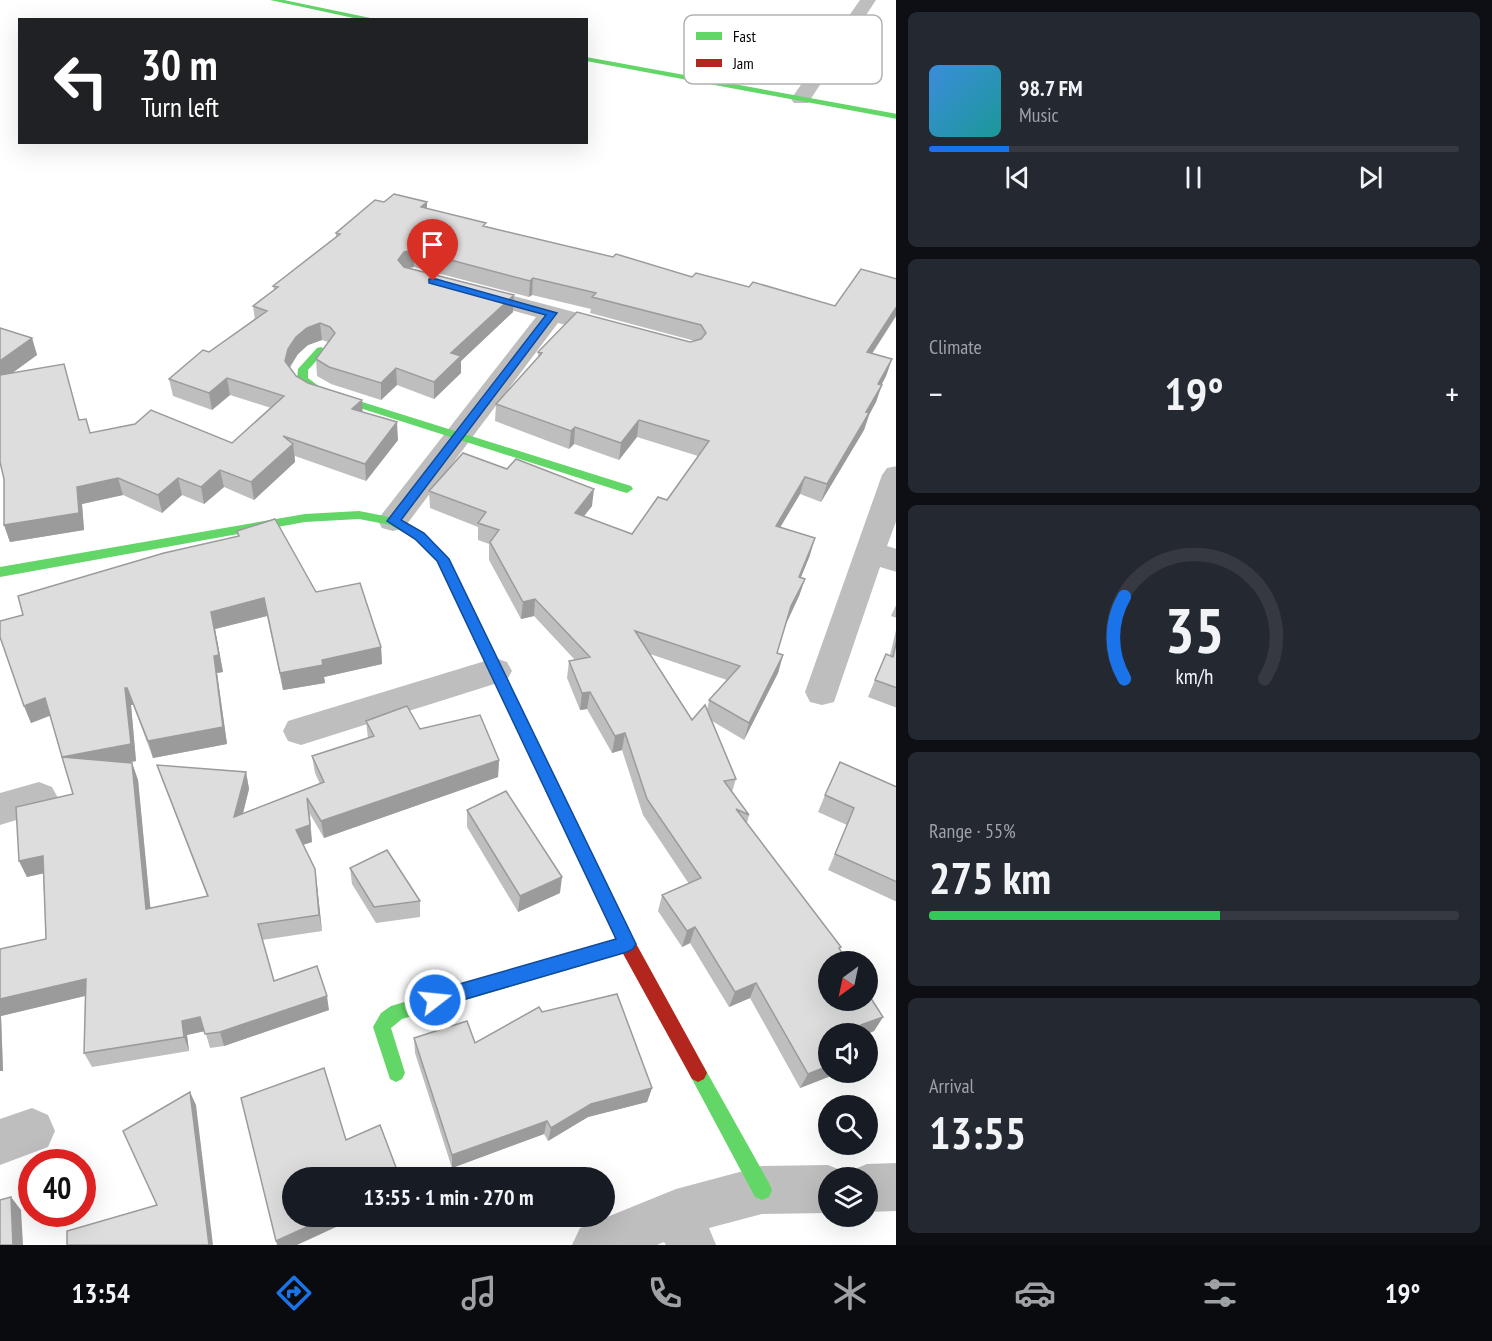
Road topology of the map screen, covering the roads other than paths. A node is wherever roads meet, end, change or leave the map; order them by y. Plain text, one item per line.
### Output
1 (273, 0) edge
2 (868, 0) edge
3 (858, 15) edge
4 (367, 18) edge
5 (588, 59) edge
6 (684, 77) edge
7 (720, 84) edge
8 (811, 84) edge
9 (801, 99) junction
10 (896, 117) edge
11 (445, 284) edge
12 (552, 313) junction
13 (631, 334) edge
14 (321, 350) edge
15 (458, 437) junction
16 (896, 481) edge
17 (627, 489) dead end
18 (393, 521) junction
19 (883, 556) edge
20 (0, 572) edge
21 (495, 671) junction
22 (822, 692) dead end
23 (302, 731) dead end
24 (39, 798) dead end
25 (0, 809) edge
26 (627, 944) junction
27 (396, 1073) dead end
28 (896, 1187) edge
29 (878, 1188) edge
30 (818, 1189) edge
31 (762, 1190) junction
32 (683, 1229) edge
33 (597, 1245) edge

1 - 4 street
2 - 3 street
5 - 6 street
7 - 9 street
8 - 9 street
9 - 10 street
11 - 12 street
12 - 13 street
12 - 15 street
14 - 15 street
15 - 17 street
15 - 18 street
16 - 19 street
18 - 20 street
18 - 21 street
19 - 22 street
21 - 23 street
21 - 26 street
24 - 25 street
26 - 27 street
26 - 31 street
28 - 29 street
30 - 31 street
31 - 32 street
32 - 33 street

